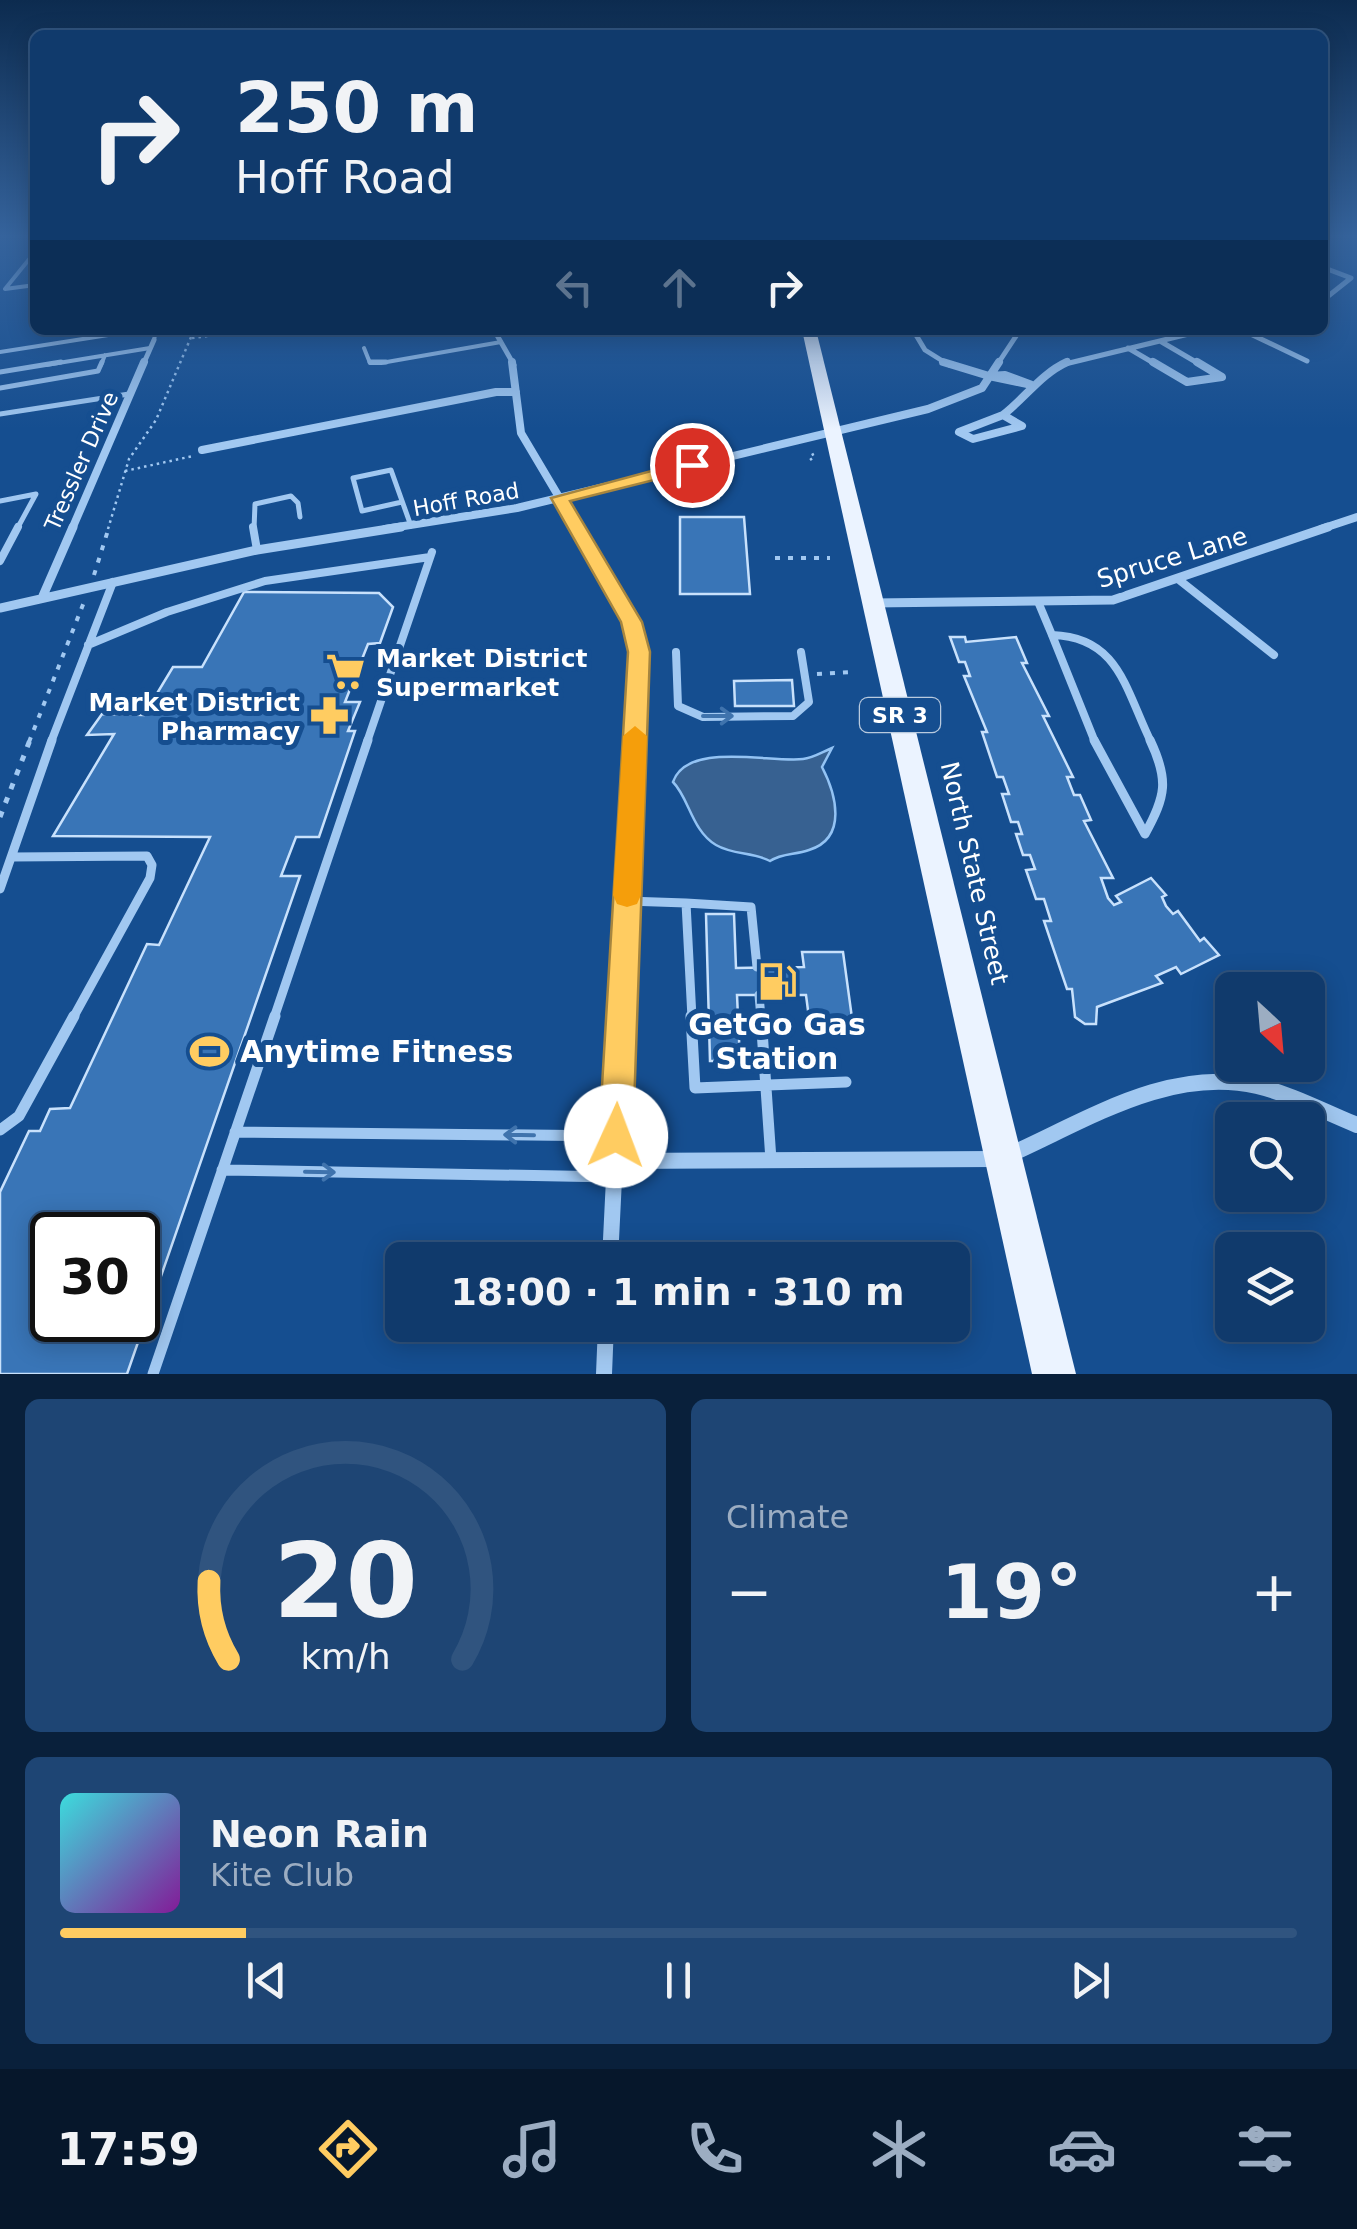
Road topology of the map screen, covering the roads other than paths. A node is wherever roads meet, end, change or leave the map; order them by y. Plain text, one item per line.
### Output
1 (65, 335) edge
2 (97, 335) edge
3 (150, 335) edge
4 (497, 335) edge
5 (810, 335) edge
6 (915, 335) edge
7 (1017, 335) edge
8 (1164, 335) edge
9 (1183, 335) edge
10 (1252, 335) edge
11 (1170, 338) junction
12 (1159, 340) junction
13 (60, 342) junction
14 (501, 342) junction
15 (364, 348) dead end
16 (1128, 348) junction
17 (0, 352) edge
18 (104, 355) junction
19 (1306, 362) dead end
20 (0, 372) edge
21 (989, 376) junction
22 (1032, 385) junction
23 (0, 388) edge
24 (516, 392) junction
25 (130, 394) junction
26 (0, 414) edge
27 (1002, 415) junction
28 (834, 429) junction
29 (203, 452) road end
30 (560, 498) junction
31 (0, 501) edge
32 (402, 502) junction
33 (300, 517) dead end
34 (1357, 517) edge
35 (411, 526) junction
36 (257, 550) junction
37 (0, 561) edge
38 (1178, 578) junction
39 (114, 582) junction
40 (42, 598) junction
41 (874, 603) junction
42 (1039, 604) junction
43 (0, 608) edge
44 (1052, 634) junction
45 (88, 645) junction
46 (676, 652) dead end
47 (801, 652) dead end
48 (1274, 655) dead end
49 (12, 856) junction
50 (0, 889) edge
51 (627, 901) junction
52 (686, 903) junction
53 (757, 967) dead end
54 (758, 995) dead end
55 (846, 1082) dead end
56 (764, 1086) junction
57 (1357, 1124) edge
58 (0, 1130) edge
59 (235, 1132) junction
60 (616, 1136) junction
61 (1003, 1159) junction
62 (770, 1160) junction
63 (614, 1169) junction
64 (222, 1170) junction
65 (611, 1242) edge
66 (605, 1342) edge
67 (153, 1374) edge
68 (604, 1374) edge
69 (1054, 1374) edge

1 - 13 lane
2 - 13 lane
3 - 18 lane
3 - 25 street, Tressler Drive
4 - 14 street
5 - 28 main road, North State Street / SR 3
6 - 21 street
7 - 21 street, Hoff Road
8 - 11 street
9 - 11 street
10 - 19 street
11 - 12 street
12 - 16 street
12 - 16 street
13 - 17 lane
14 - 15 lane
14 - 24 street
16 - 22 street
18 - 20 lane
18 - 23 lane
21 - 22 street
21 - 28 street, Hoff Road
22 - 27 street
24 - 29 street
24 - 30 street
25 - 26 lane
25 - 40 street, Tressler Drive
27 - 27 street
28 - 30 street, Hoff Road
28 - 41 main road, North State Street / SR 3
30 - 35 street, Hoff Road
30 - 51 street
31 - 37 lane
32 - 32 lane
32 - 35 lane
33 - 36 lane
34 - 38 street, Spruce Lane
35 - 36 street, Hoff Road
36 - 39 street, Hoff Road
38 - 42 street, Spruce Lane
38 - 48 lane
39 - 40 street, Hoff Road
39 - 45 lane
40 - 43 street, Hoff Road
41 - 42 street, Spruce Lane
41 - 61 main road, North State Street / SR 3
42 - 44 lane
44 - 44 lane
45 - 49 lane
45 - 59 lane
46 -> 47 lane
49 - 50 lane
49 - 58 lane
51 - 52 lane
51 - 60 street
52 - 53 lane
52 - 56 lane
54 - 56 lane
55 - 56 lane
56 - 62 lane
57 - 61 street
60 -> 59 lane
59 - 64 lane
60 - 63 street
61 - 62 street
61 - 69 main road, North State Street / SR 3
62 - 63 street
64 -> 63 lane
63 - 65 street
64 - 67 lane
66 - 68 street

